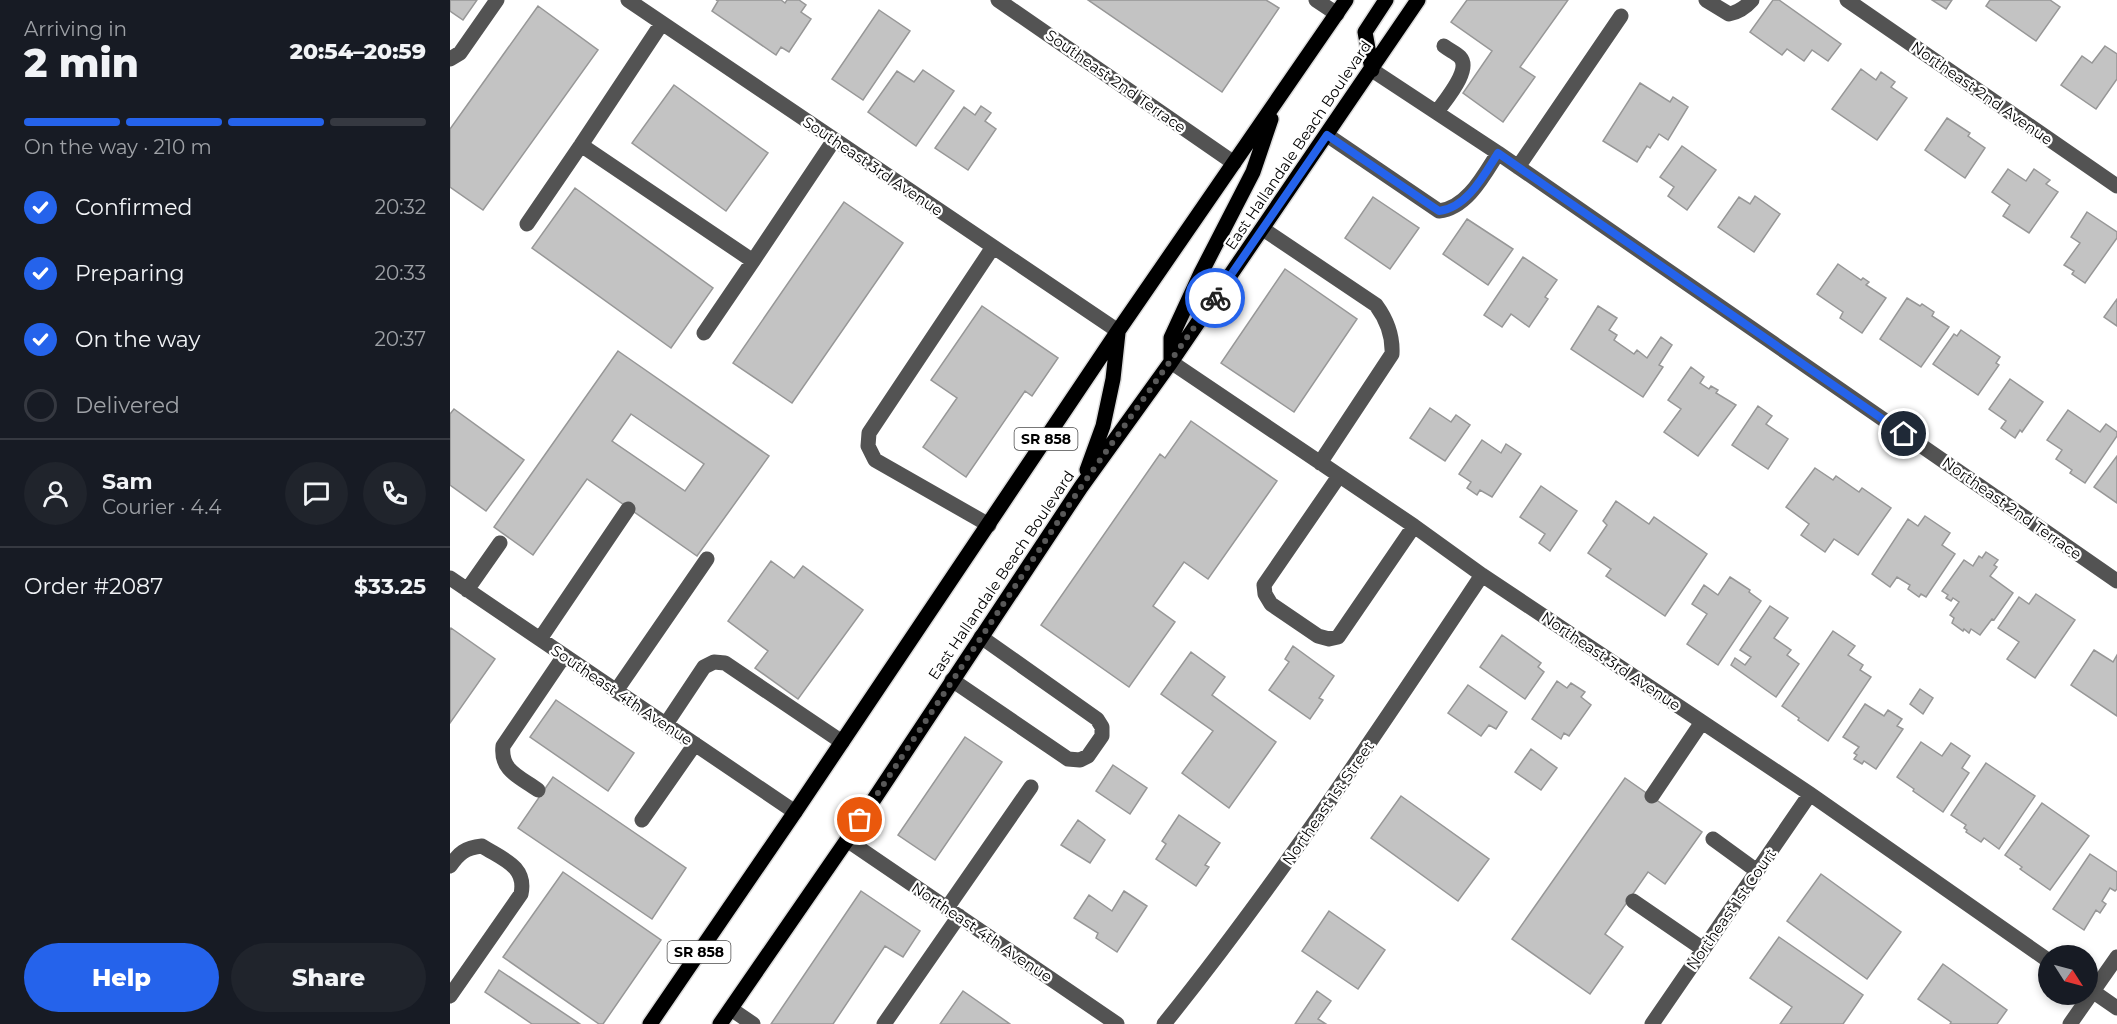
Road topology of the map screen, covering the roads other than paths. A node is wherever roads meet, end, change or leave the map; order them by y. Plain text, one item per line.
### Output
1 (497, 0) edge
2 (628, 0) edge
3 (998, 0) edge
4 (1316, 0) edge
5 (1346, 0) edge
6 (1386, 0) edge
7 (1418, 0) edge
8 (1706, 0) edge
9 (1752, 0) edge
10 (1847, 0) edge
11 (1337, 14) junction
12 (1621, 16) dead end
13 (662, 23) junction
14 (1444, 46) dead end
15 (450, 59) edge
16 (1372, 70) junction
17 (1278, 99) junction
18 (1437, 112) junction
19 (1327, 135) junction
20 (834, 140) junction
21 (581, 145) junction
22 (1498, 153) junction
23 (1234, 163) junction
24 (1518, 167) junction
25 (2117, 186) edge
26 (527, 224) dead end
27 (1263, 229) junction
28 (993, 247) junction
29 (753, 261) junction
30 (1118, 331) junction
31 (704, 333) dead end
32 (1171, 362) junction
33 (1320, 463) junction
34 (1339, 476) junction
35 (1081, 487) junction
36 (628, 509) dead end
37 (989, 525) junction
38 (1414, 526) junction
39 (500, 543) dead end
40 (707, 559) dead end
41 (1482, 575) junction
42 (450, 578) edge
43 (2117, 581) edge
44 (468, 590) junction
45 (981, 637) junction
46 (540, 639) junction
47 (564, 656) junction
48 (952, 680) junction
49 (616, 691) junction
50 (1702, 722) junction
51 (666, 724) junction
52 (842, 742) junction
53 (695, 744) junction
54 (1031, 787) dead end
55 (538, 790) dead end
56 (1810, 794) junction
57 (1652, 796) dead end
58 (795, 812) junction
59 (642, 820) dead end
60 (1713, 839) dead end
61 (847, 840) junction
62 (450, 866) edge
63 (1758, 871) junction
64 (1633, 901) dead end
65 (953, 912) junction
66 (1703, 949) junction
67 (2038, 953) edge
68 (2117, 957) edge
69 (2098, 980) edge
70 (2098, 995) edge
71 (450, 996) edge
72 (2081, 1005) edge
73 (2117, 1008) edge
74 (730, 1009) junction
75 (650, 1024) edge
76 (720, 1024) edge
77 (753, 1024) edge
78 (884, 1024) edge
79 (1118, 1024) edge
80 (1164, 1024) edge
81 (1652, 1024) edge
82 (2070, 1024) edge

1 - 15 street
2 - 13 street, Southeast 3rd Avenue
3 - 23 street, Southeast 2nd Terrace
4 - 11 street
5 - 11 main road, SR 858
6 - 16 main road
7 - 16 main road, East Hallandale Beach Boulevard
8 - 9 street
10 - 25 street, Northeast 2nd Avenue
11 - 17 main road, SR 858
12 - 24 street
13 - 20 street, Southeast 3rd Avenue
13 - 21 street
14 - 18 street
16 - 18 street, Northeast 2nd Terrace
16 - 19 main road, East Hallandale Beach Boulevard
17 - 23 main road, SR 858
17 - 32 main road
18 - 22 street, Northeast 2nd Terrace
19 - 22 street
19 - 27 main road, East Hallandale Beach Boulevard
20 - 28 street, Southeast 3rd Avenue
20 - 29 street
21 - 26 street
21 - 29 street
22 - 24 street, Northeast 2nd Terrace
23 - 30 main road, SR 858
24 - 43 street, Northeast 2nd Terrace
27 - 32 main road, East Hallandale Beach Boulevard
27 - 33 street
28 - 30 street, Southeast 3rd Avenue
28 - 37 street
29 - 31 street
30 - 35 main road
30 - 37 main road, SR 858
32 - 33 street, Northeast 3rd Avenue
32 - 35 main road, East Hallandale Beach Boulevard
33 - 34 street, Northeast 3rd Avenue
34 - 38 street, Northeast 3rd Avenue
34 - 38 street
35 - 45 main road, East Hallandale Beach Boulevard
36 - 46 street
37 - 52 main road, SR 858
38 - 41 street, Northeast 3rd Avenue
39 - 44 street
40 - 49 street
41 - 50 street, Northeast 3rd Avenue
41 - 80 street, Northeast 1st Street
42 - 44 street, Southeast 4th Avenue
44 - 46 street, Southeast 4th Avenue
45 - 48 main road, East Hallandale Beach Boulevard
45 - 48 street
46 - 47 street, Southeast 4th Avenue
47 - 49 street, Southeast 4th Avenue
47 - 55 street
48 - 61 main road, East Hallandale Beach Boulevard
49 - 51 street, Southeast 4th Avenue
50 - 56 street, Northeast 3rd Avenue
50 - 57 street
51 - 52 street
51 - 53 street, Southeast 4th Avenue
52 - 58 main road, SR 858
53 - 58 street, Southeast 4th Avenue
53 - 59 street
54 - 65 street
56 - 63 street, Northeast 1st Court
56 - 67 street, Northeast 3rd Avenue
58 - 75 main road, SR 858
60 - 63 street
61 - 65 street, Northeast 4th Avenue
61 - 74 main road, East Hallandale Beach Boulevard
62 - 71 street
63 - 66 street, Northeast 1st Court
64 - 66 street
65 - 78 street
65 - 79 street, Northeast 4th Avenue
66 - 81 street, Northeast 1st Court
68 - 69 street
70 - 73 street
72 - 82 street
74 - 76 main road, East Hallandale Beach Boulevard
74 - 77 street

